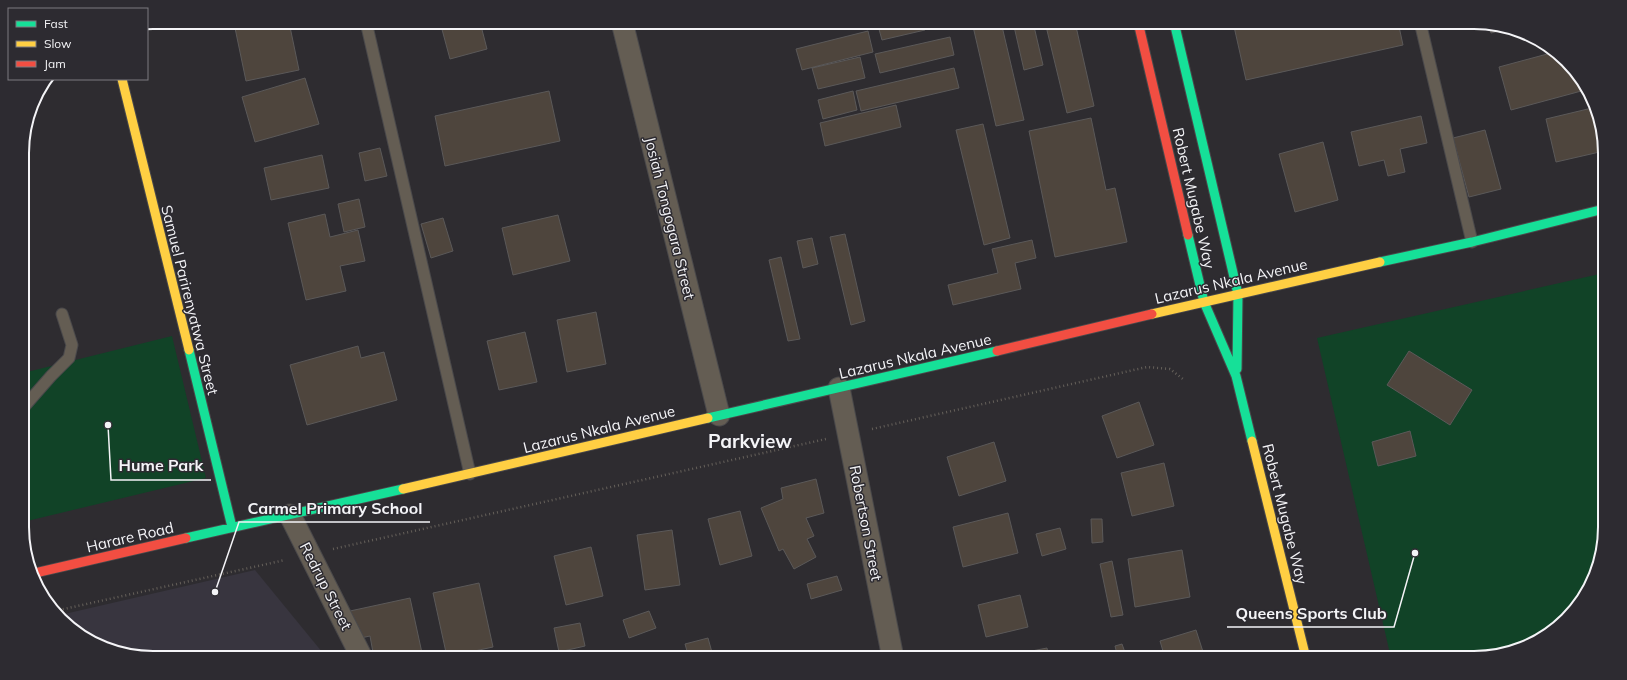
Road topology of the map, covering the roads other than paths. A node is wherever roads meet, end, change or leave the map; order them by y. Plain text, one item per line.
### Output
1 (368, 29) edge
2 (624, 29) edge
3 (1140, 29) edge
4 (1176, 29) edge
5 (1422, 29) edge
6 (122, 80) edge
7 (1598, 210) edge
8 (1472, 242) junction
9 (1238, 294) junction
10 (1204, 302) junction
11 (62, 314) dead end
12 (1236, 376) junction
13 (839, 388) junction
14 (29, 398) edge
15 (719, 415) junction
16 (470, 474) junction
17 (290, 515) junction
18 (232, 527) junction
19 (38, 573) edge
20 (358, 651) edge
21 (892, 651) edge
22 (1304, 651) edge

1 - 16 lane
2 - 15 street, Josiah Tongogara Street
3 - 10 main road, Robert Mugabe Way
4 - 9 main road, Robert Mugabe Way
5 - 8 lane
6 - 18 main road, Samuel Parirenyatwa Street
7 - 8 main road, Lazarus Nkala Avenue
8 - 9 main road, Lazarus Nkala Avenue
9 - 10 main road, Lazarus Nkala Avenue
9 - 12 main road, Robert Mugabe Way
10 - 12 main road, Robert Mugabe Way
10 - 13 main road, Lazarus Nkala Avenue
11 - 14 lane
12 - 22 main road, Robert Mugabe Way
13 - 15 main road, Lazarus Nkala Avenue
13 - 21 street, Robertson Street
15 - 16 main road, Lazarus Nkala Avenue
16 - 17 main road, Lazarus Nkala Avenue
17 - 18 main road, Lazarus Nkala Avenue
17 - 20 street, Redrup Street
18 - 19 main road, Harare Road

